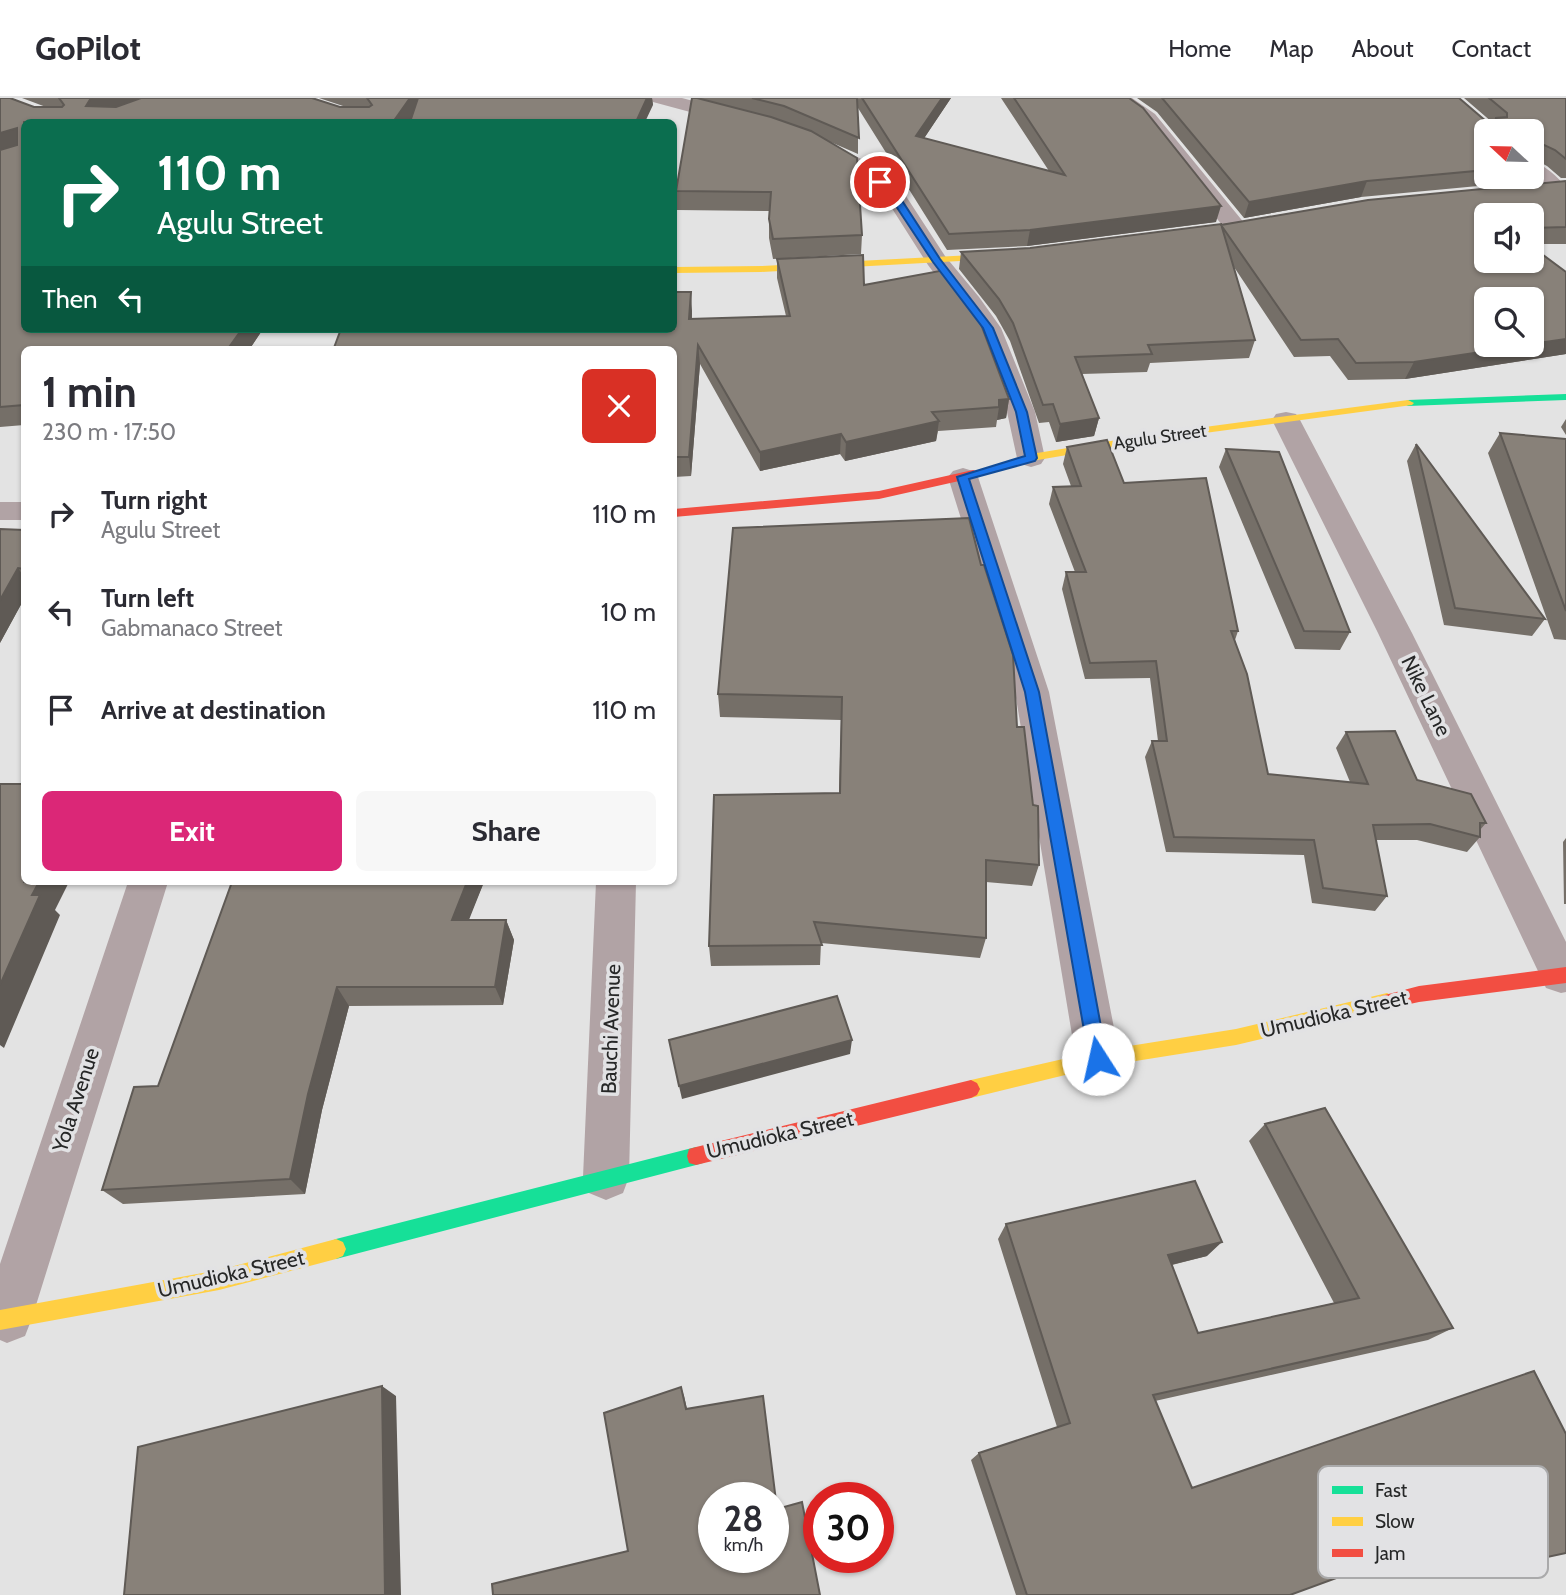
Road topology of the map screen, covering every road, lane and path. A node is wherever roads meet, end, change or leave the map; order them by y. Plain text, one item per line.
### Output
1 (660, 98) edge
2 (1119, 98) edge
3 (766, 126) edge
4 (789, 133) edge
5 (1544, 176) edge
6 (1561, 187) edge
7 (1528, 190) edge
8 (1244, 227) joint
9 (1211, 232) edge
10 (1027, 256) edge
11 (936, 260) junction
12 (677, 270) edge
13 (1566, 397) edge
14 (1286, 420) junction
15 (1031, 458) junction
16 (963, 477) junction
17 (0, 511) edge
18 (21, 511) edge
19 (677, 513) edge
20 (147, 885) edge
21 (616, 885) edge
22 (1564, 975) edge
23 (1098, 1059) junction
24 (606, 1177) junction
25 (3, 1319) edge

1 - 3 street
2 - 8 street
4 - 11 street
5 - 6 street
6 - 7 street
8 - 9 street
10 - 11 street
11 - 12 street
11 - 15 street
13 - 14 street, Agulu Street
14 - 15 street, Agulu Street
14 - 22 street, Nike Lane
15 - 16 street, Agulu Street
16 - 19 street, Agulu Street
16 - 23 street
17 - 18 street
20 - 25 street, Yola Avenue
21 - 24 street, Bauchi Avenue
22 - 23 street, Umudioka Street
23 - 24 street, Umudioka Street
24 - 25 street, Umudioka Street

